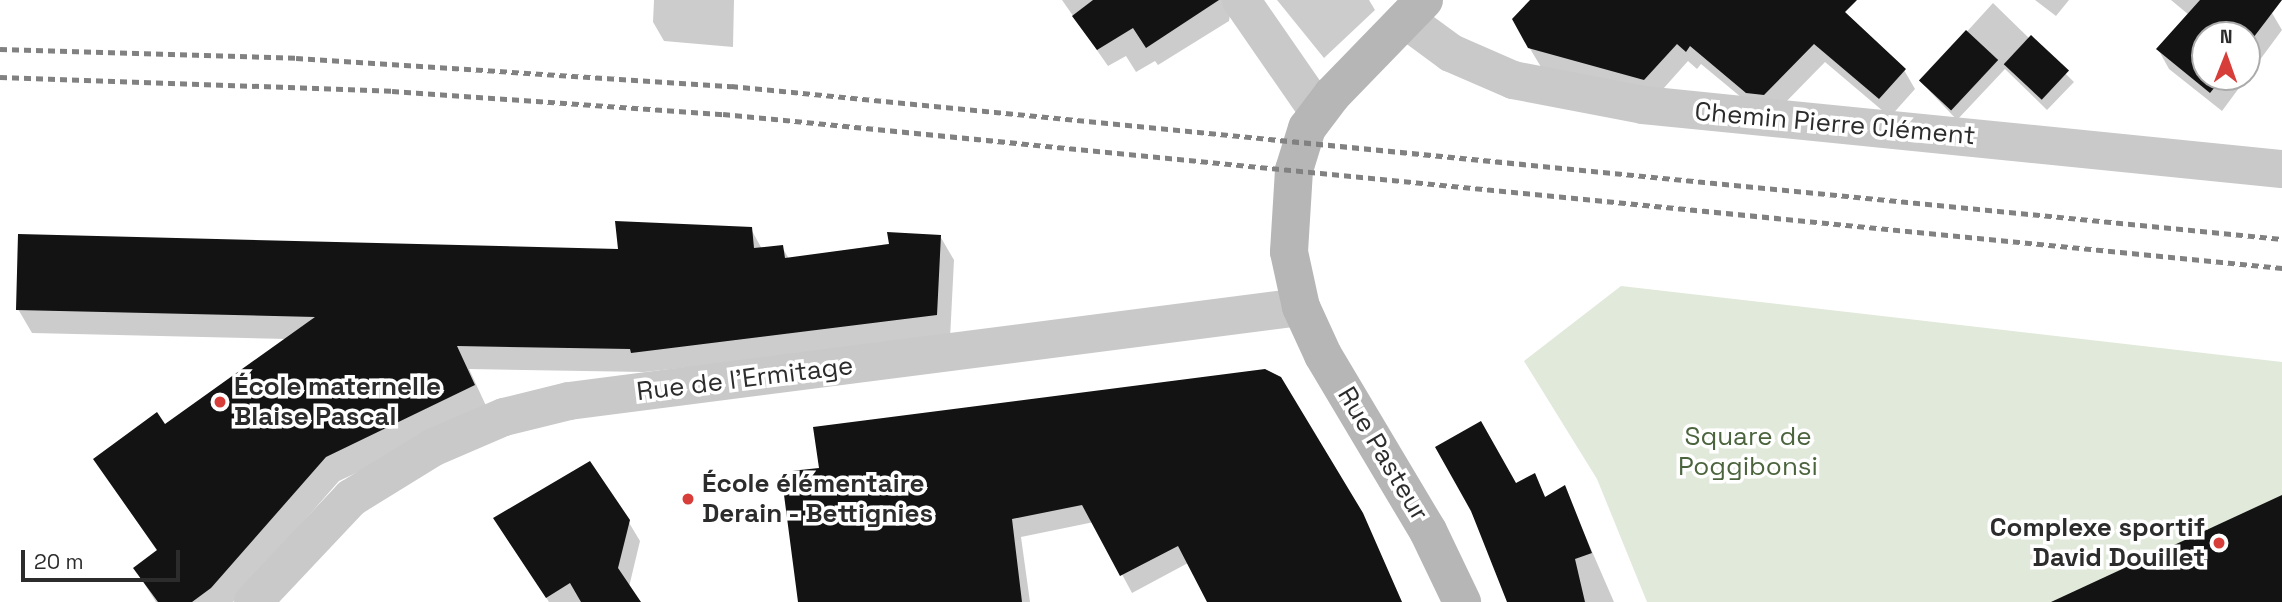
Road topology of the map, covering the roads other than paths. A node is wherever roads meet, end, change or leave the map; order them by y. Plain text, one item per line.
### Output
1 (1241, 0) edge
2 (1415, 10) edge
3 (1318, 111) junction
4 (2282, 169) edge
5 (1301, 307) junction
6 (253, 602) edge
7 (1462, 602) edge

1 - 3 street
2 - 3 street, Rue Pasteur
2 - 4 street, Chemin Pierre Clément
3 - 5 street, Rue Pasteur
5 - 6 street, Rue de l'Ermitage
5 - 7 street, Rue Pasteur

